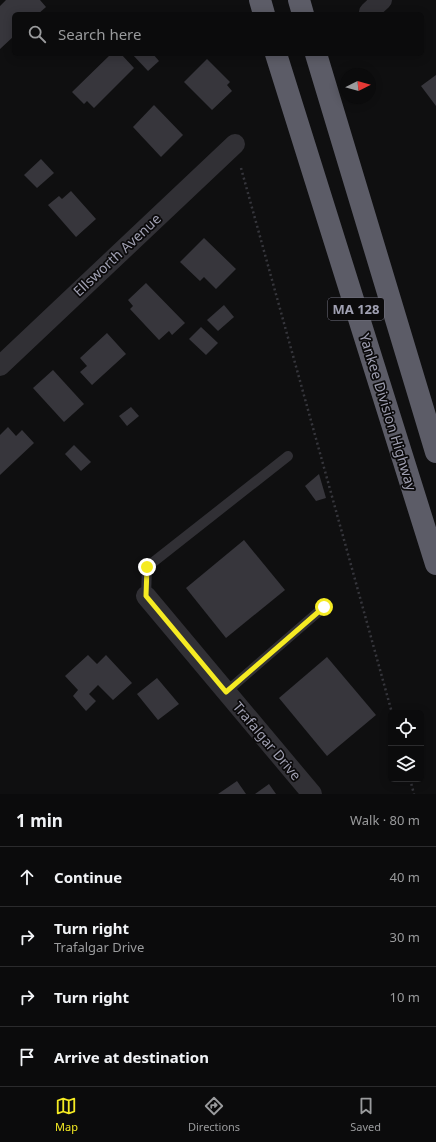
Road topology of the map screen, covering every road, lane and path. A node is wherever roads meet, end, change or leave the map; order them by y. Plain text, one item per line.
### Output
1 (260, 0) edge
2 (299, 0) edge
3 (263, 12) edge
4 (302, 12) edge
5 (277, 56) edge
6 (317, 56) edge
7 (235, 144) joint
8 (0, 366) edge
9 (436, 452) edge
10 (288, 456) dead end
11 (436, 564) edge
12 (146, 596) joint
13 (324, 607) dead end
14 (226, 692) junction
15 (391, 710) edge
16 (411, 782) edge
17 (312, 794) edge
18 (414, 794) edge

1 - 3 highway
2 - 4 highway
5 - 11 highway, Yankee Division Highway / MA 128
6 - 9 highway, MA 128
7 - 8 street, Ellsworth Avenue
7 - 15 path
10 - 12 lane
12 - 14 street, Trafalgar Drive
13 - 14 lane
14 - 17 street, Trafalgar Drive
16 - 18 path

